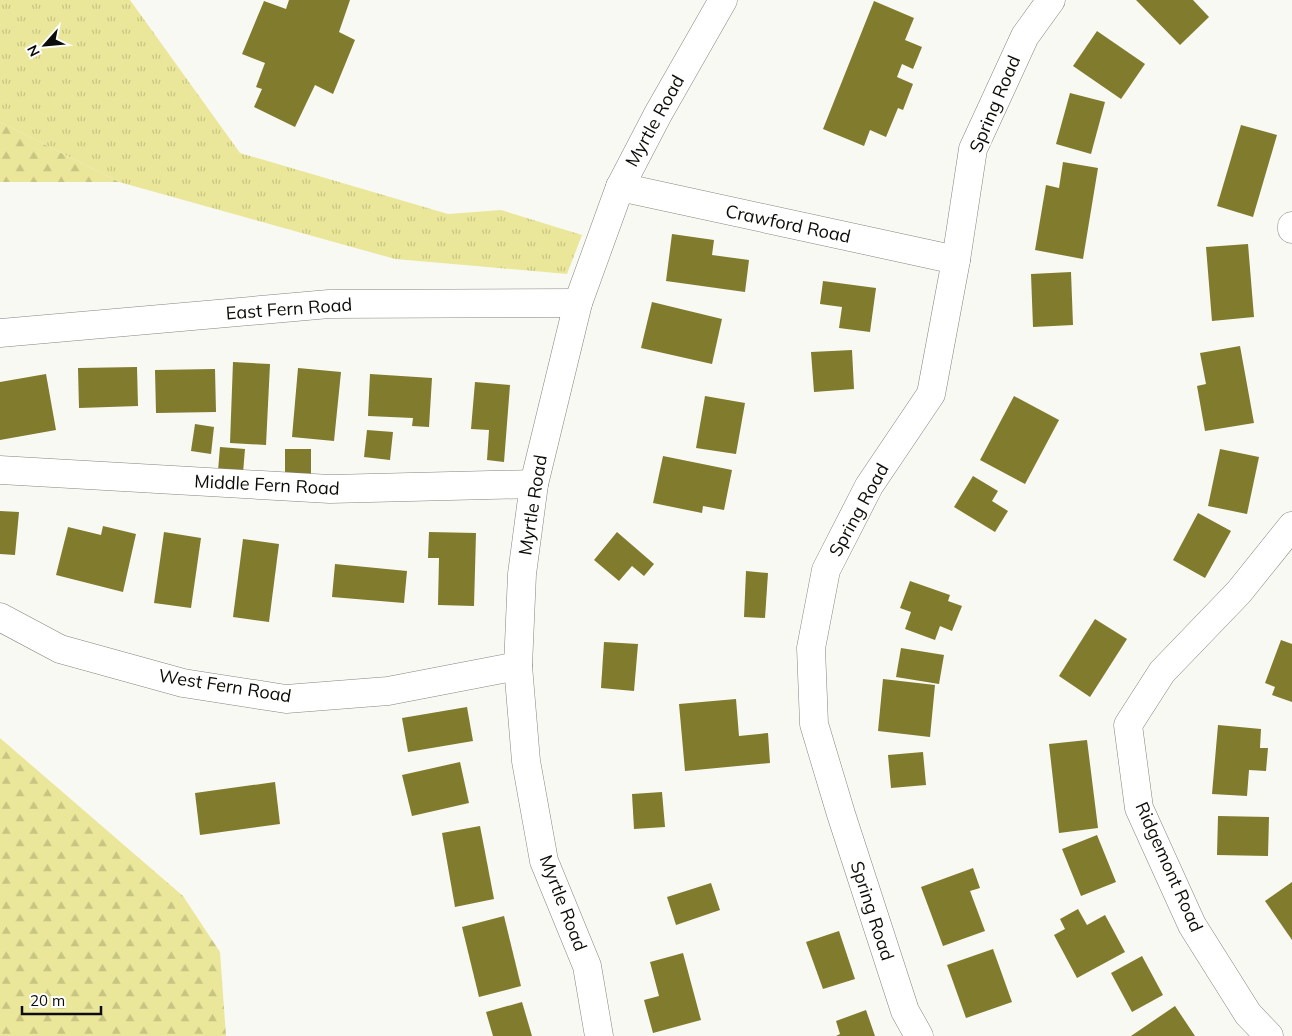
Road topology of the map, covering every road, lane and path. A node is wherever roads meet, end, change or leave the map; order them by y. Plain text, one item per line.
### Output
1 (723, 0) edge
2 (1051, 0) edge
3 (620, 187) junction
4 (956, 260) junction
5 (578, 303) junction
6 (0, 333) edge
7 (0, 470) edge
8 (534, 484) junction
9 (1292, 526) edge
10 (0, 617) edge
11 (518, 666) junction
12 (599, 1036) edge
13 (919, 1036) edge
14 (1269, 1036) edge

1 - 3 street, Myrtle Road
2 - 4 street, Spring Road
3 - 4 street, Crawford Road
3 - 5 street, Myrtle Road
4 - 13 street, Spring Road
5 - 6 street, East Fern Road
5 - 8 street, Myrtle Road
7 - 8 street, Middle Fern Road
8 - 11 street, Myrtle Road
9 - 14 street, Ridgemont Road
10 - 11 street, West Fern Road
11 - 12 street, Myrtle Road

